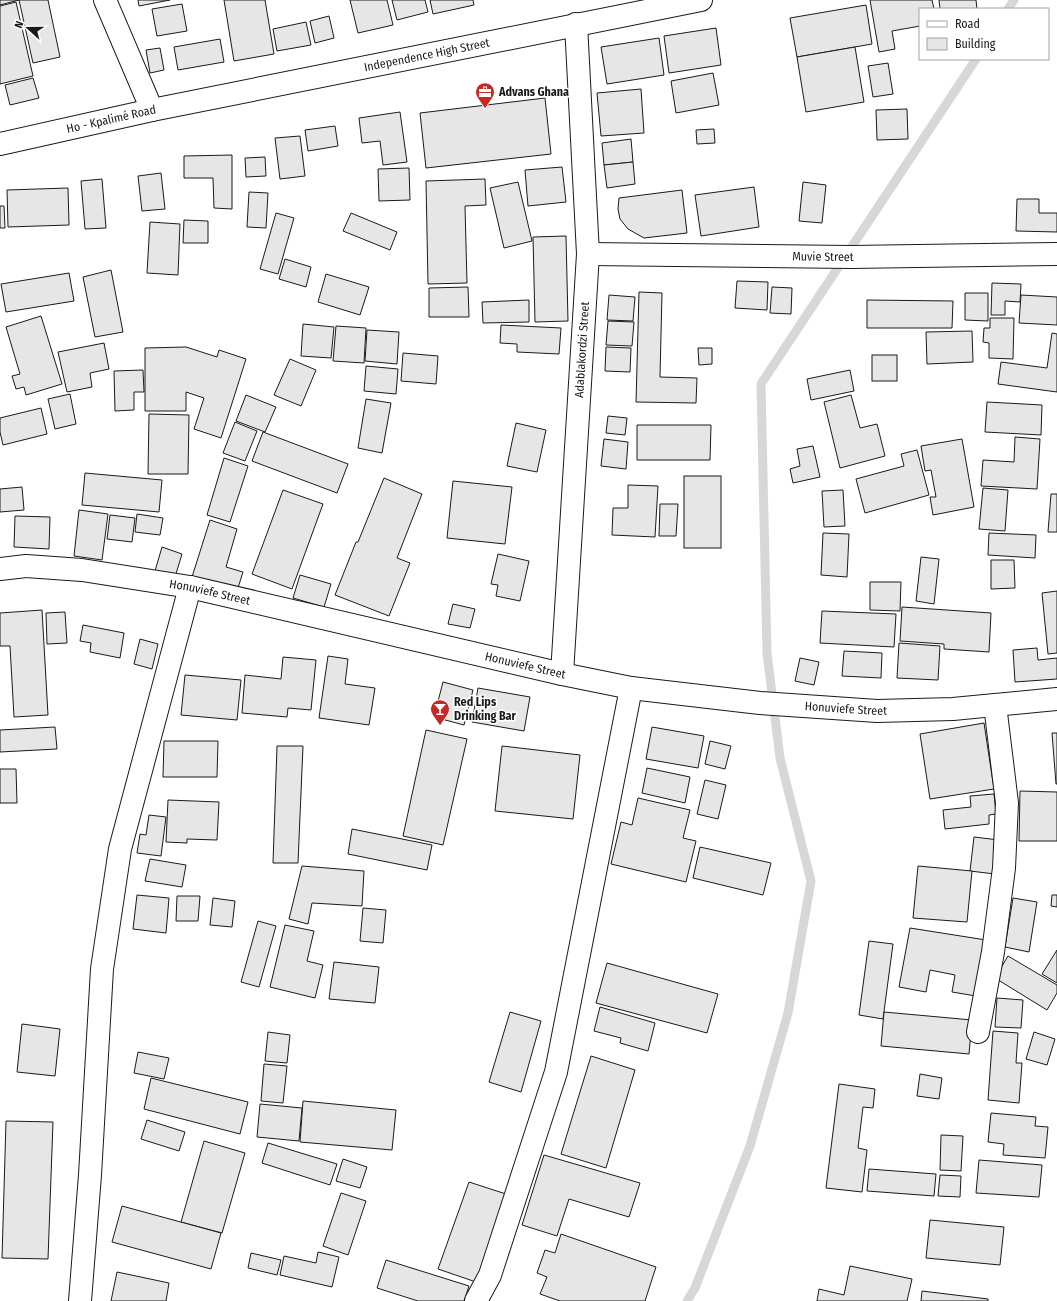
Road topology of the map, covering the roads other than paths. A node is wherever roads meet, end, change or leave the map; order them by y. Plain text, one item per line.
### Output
1 (105, 0) edge
2 (701, 0) edge
3 (576, 24) junction
4 (152, 110) junction
5 (0, 144) edge
6 (588, 254) junction
7 (1057, 254) edge
8 (0, 569) edge
9 (190, 587) junction
10 (562, 674) junction
11 (631, 688) junction
12 (1057, 699) edge
13 (995, 705) junction
14 (978, 1032) dead end
15 (80, 1301) edge
16 (476, 1301) edge

1 - 4 street, Ho - Kpalimé Road
2 - 3 street, Independence High Street
3 - 4 street, Independence High Street
3 - 6 street, Adablakordzi Street
4 - 5 street, Ho - Kpalimé Road
6 - 7 street, Muvie Street
6 - 10 street, Adablakordzi Street
8 - 9 street, Honuviefe Street
9 - 10 street, Honuviefe Street
9 - 15 street
10 - 11 street, Honuviefe Street
11 - 13 street, Honuviefe Street
11 - 16 street
12 - 13 street, Honuviefe Street
13 - 14 street

